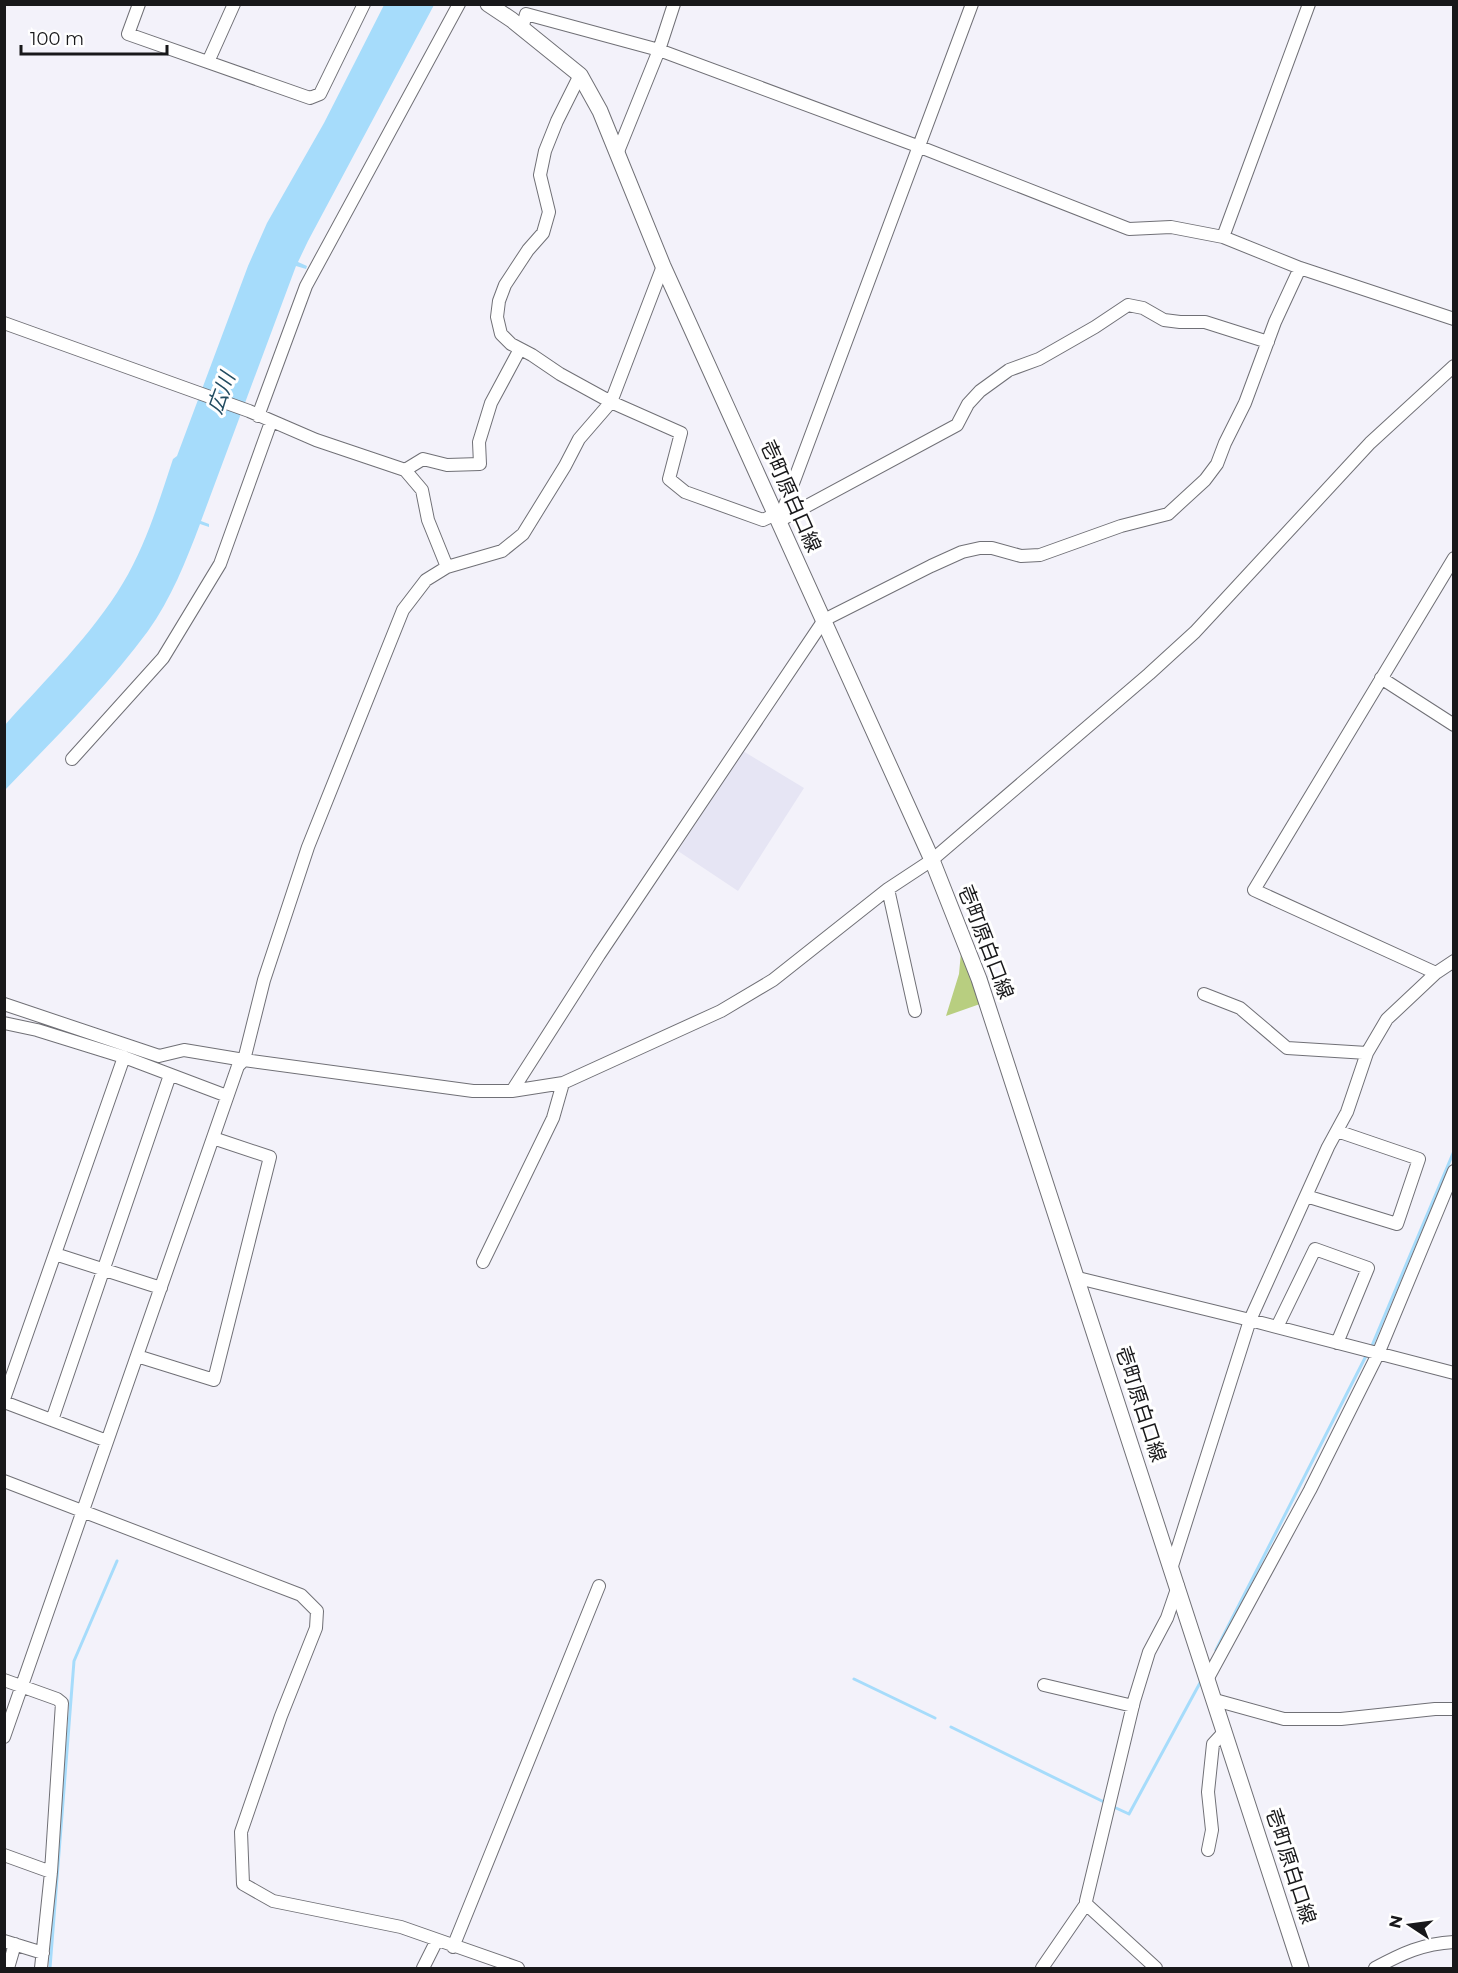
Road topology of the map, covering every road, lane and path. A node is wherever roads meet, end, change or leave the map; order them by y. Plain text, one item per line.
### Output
1 (140, 4) edge
2 (234, 4) edge
3 (364, 4) edge
4 (459, 4) edge
5 (488, 4) edge
6 (675, 4) edge
7 (972, 4) edge
8 (1309, 4) edge
9 (522, 29) junction
10 (659, 50) junction
11 (208, 62) junction
12 (580, 75) junction
13 (921, 147) junction
14 (617, 154) junction
15 (1223, 237) junction
16 (663, 266) junction
17 (1300, 268) junction
18 (1454, 318) edge
19 (4, 323) edge
20 (1268, 342) junction
21 (520, 349) junction
22 (1454, 366) edge
23 (611, 402) junction
24 (254, 414) junction
25 (271, 422) junction
26 (405, 470) junction
27 (778, 517) junction
28 (1454, 558) edge
29 (447, 567) junction
30 (824, 620) junction
31 (1381, 678) junction
32 (1454, 725) edge
33 (72, 759) dead end
34 (932, 860) junction
35 (888, 889) junction
36 (1454, 962) edge
37 (1436, 973) junction
38 (1204, 994) dead end
39 (4, 1004) edge
40 (915, 1011) dead end
41 (4, 1023) edge
42 (1367, 1053) junction
43 (124, 1057) junction
44 (244, 1060) junction
45 (170, 1075) junction
46 (563, 1083) junction
47 (512, 1091) junction
48 (227, 1096) junction
49 (1337, 1131) junction
50 (213, 1138) junction
51 (1454, 1172) edge
52 (1306, 1196) junction
53 (55, 1254) junction
54 (483, 1262) dead end
55 (103, 1271) junction
56 (1077, 1278) junction
57 (161, 1288) junction
58 (1250, 1320) junction
59 (1277, 1327) junction
60 (1337, 1343) junction
61 (1378, 1354) junction
62 (137, 1356) junction
63 (1454, 1373) edge
64 (4, 1401) edge
65 (52, 1420) junction
66 (108, 1442) junction
67 (4, 1481) edge
68 (84, 1510) junction
69 (1172, 1566) junction
70 (599, 1586) dead end
71 (1178, 1586) junction
72 (1208, 1678) junction
73 (4, 1680) edge
74 (1044, 1684) dead end
75 (22, 1686) junction
76 (1215, 1700) junction
77 (1133, 1706) junction
78 (1454, 1709) edge
79 (1225, 1731) junction
80 (4, 1737) edge
81 (1208, 1850) dead end
82 (4, 1855) edge
83 (51, 1872) junction
84 (1086, 1904) junction
85 (437, 1940) junction
86 (1454, 1942) edge
87 (10, 1943) edge
88 (453, 1947) junction
89 (43, 1953) junction
90 (1299, 1966) edge
91 (8, 1968) edge
92 (41, 1968) edge
93 (423, 1968) edge
94 (518, 1968) edge
95 (1042, 1968) edge
96 (1156, 1968) edge
97 (1375, 1968) edge

1 - 11 street
2 - 11 street
3 - 11 street
4 - 24 street
5 - 9 main road, 壱町原白口線
6 - 10 street
7 - 13 street
8 - 15 street
9 - 10 street
9 - 12 main road, 壱町原白口線
10 - 13 street
10 - 14 street
12 - 14 main road, 壱町原白口線
12 - 21 street
13 - 15 street
13 - 27 street
14 - 16 main road, 壱町原白口線
15 - 17 street
16 - 23 street
16 - 27 main road, 壱町原白口線
17 - 18 street
17 - 20 street
19 - 24 street
20 - 27 street
20 - 30 street
21 - 23 street
21 - 26 street
22 - 34 street
23 - 27 street
23 - 29 street
24 - 25 street
25 - 26 street
25 - 33 street
26 - 29 street
27 - 30 main road, 壱町原白口線
28 - 31 street
29 - 44 street
30 - 34 main road, 壱町原白口線
30 - 47 street
31 - 32 street
31 - 37 street
34 - 35 street
34 - 56 main road, 壱町原白口線
35 - 40 street
35 - 46 street
36 - 37 street
37 - 42 street
38 - 42 street
39 - 44 street
41 - 43 street
42 - 49 street
43 - 45 street
43 - 53 street
44 - 47 street
44 - 48 street
45 - 48 street
45 - 55 street
46 - 47 street
46 - 54 street
48 - 50 street
49 - 52 street
49 - 52 street
50 - 57 street
50 - 62 street
51 - 61 street
52 - 58 street
53 - 55 street
53 - 64 street
55 - 57 street
55 - 65 street
56 - 58 street
56 - 69 main road, 壱町原白口線
57 - 62 street
58 - 59 street
58 - 69 street
59 - 60 street
59 - 60 street
60 - 61 street
61 - 63 street
61 - 72 street
62 - 66 street
64 - 65 street
65 - 66 street
66 - 68 street
67 - 68 street
68 - 75 street
68 - 85 street
69 - 71 main road, 壱町原白口線
70 - 88 street
71 - 72 main road, 壱町原白口線
71 - 77 street
72 - 76 main road, 壱町原白口線
73 - 75 street
74 - 77 street
75 - 80 street
75 - 83 street
76 - 78 street
76 - 79 main road, 壱町原白口線
77 - 84 street
79 - 81 street
79 - 90 main road, 壱町原白口線
82 - 83 street
83 - 89 street
84 - 95 street
84 - 96 street
85 - 88 street
85 - 93 street
86 - 97 street
87 - 89 street
87 - 91 street
88 - 94 street
89 - 92 street

